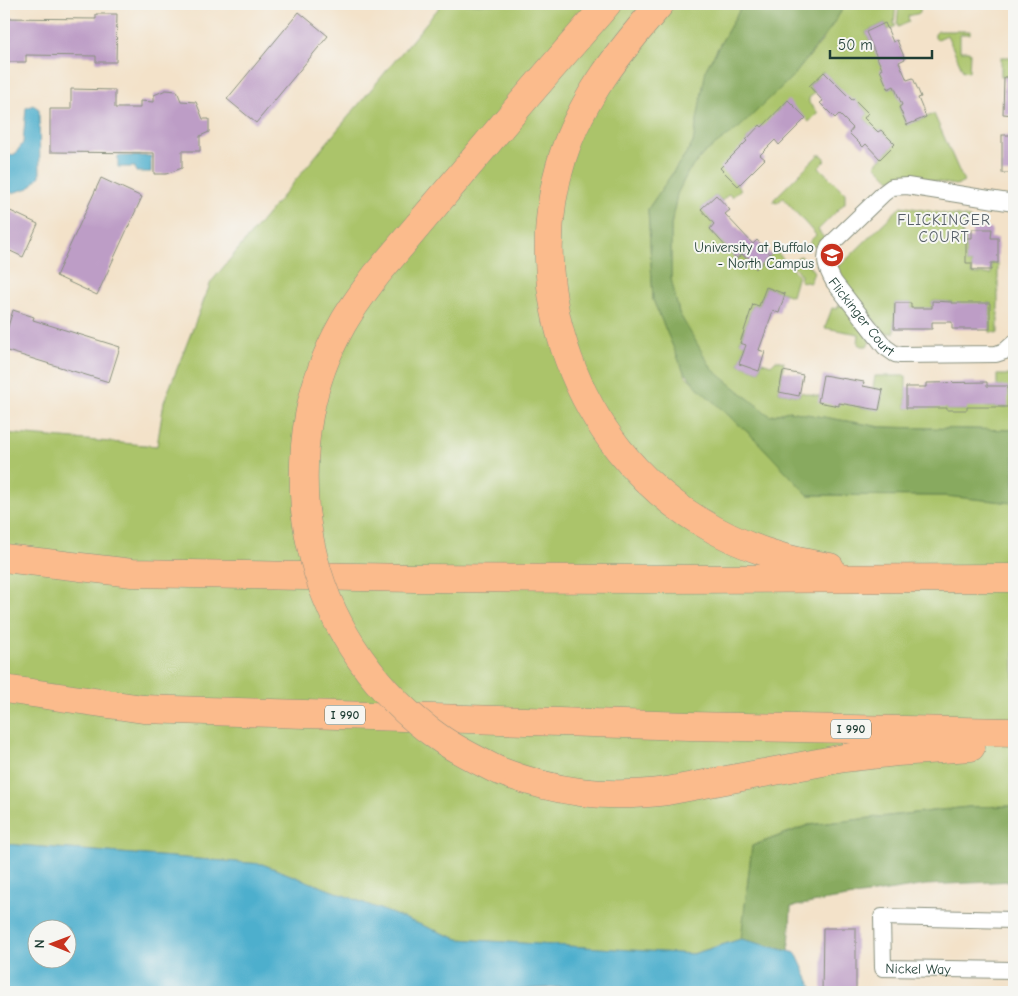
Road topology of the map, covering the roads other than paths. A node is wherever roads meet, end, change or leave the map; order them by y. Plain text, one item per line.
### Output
1 (607, 4) edge
2 (660, 4) edge
3 (1014, 203) edge
4 (1014, 343) edge
5 (4, 558) edge
6 (1014, 578) edge
7 (888, 579) junction
8 (4, 689) edge
9 (1014, 732) edge
10 (1014, 742) edge
11 (1014, 920) edge
12 (1014, 970) edge

1 - 10 highway, bridge
2 - 7 highway
3 - 4 street, Flickinger Court
5 - 7 highway
6 - 7 highway
8 - 9 highway, I 990
11 - 12 street, Nickel Way

